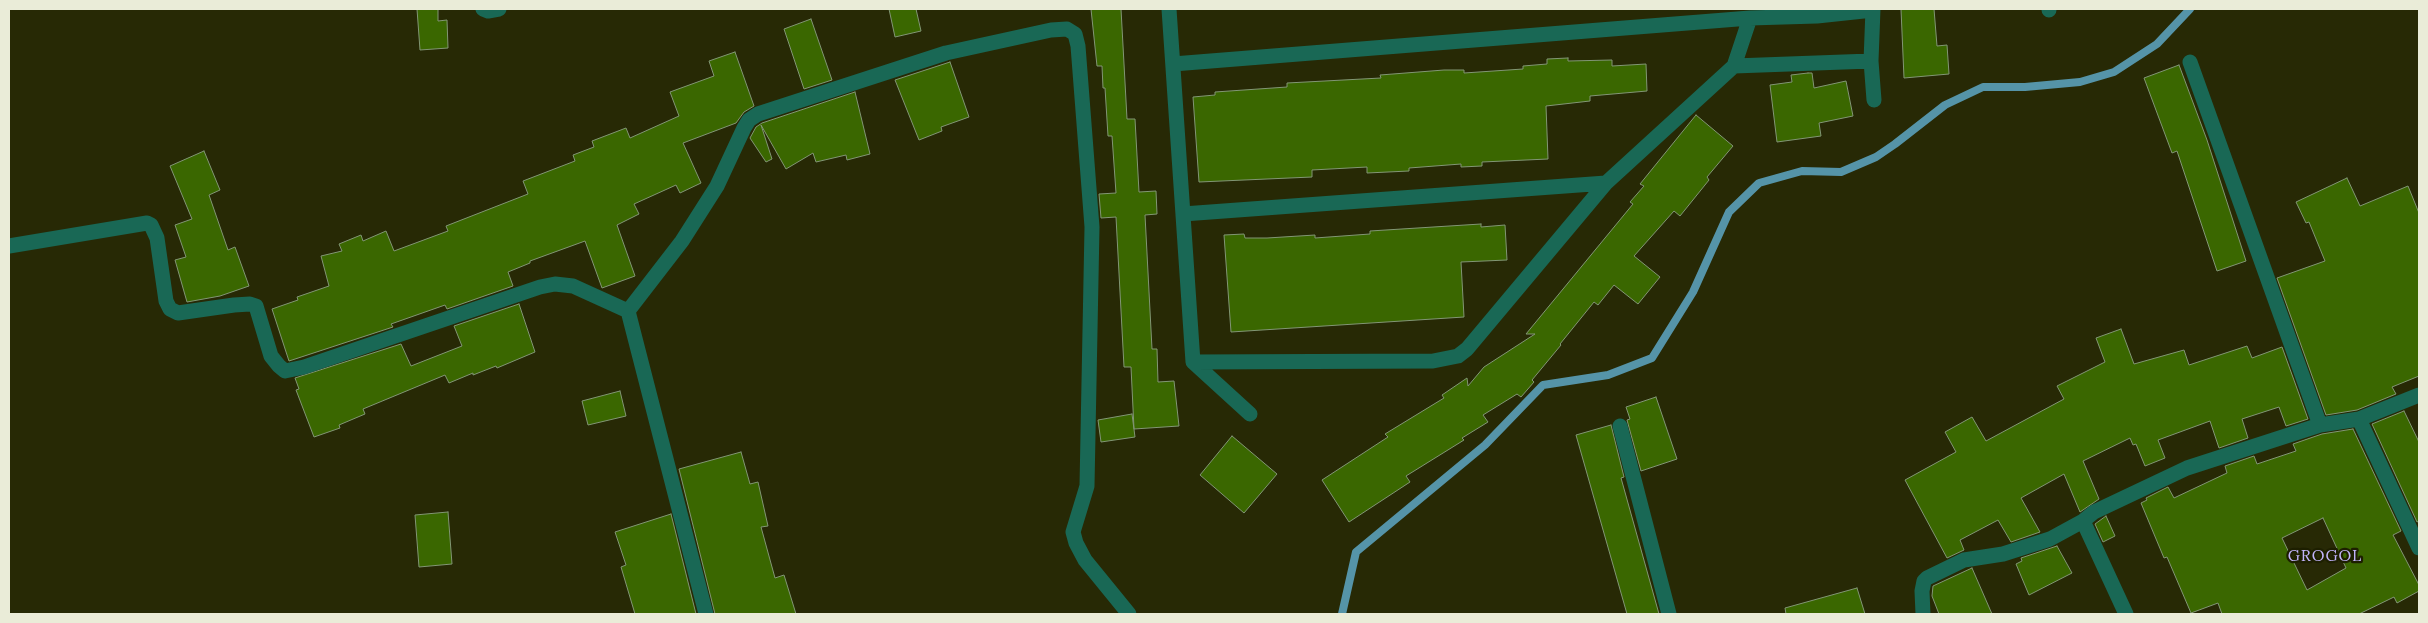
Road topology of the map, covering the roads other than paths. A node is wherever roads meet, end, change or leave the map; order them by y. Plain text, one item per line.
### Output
1 (483, 9) edge
2 (499, 9) edge
3 (1169, 9) edge
4 (1873, 9) edge
5 (1750, 18) junction
6 (1871, 61) junction
7 (2190, 62) dead end
8 (1173, 64) junction
9 (1734, 66) junction
10 (1874, 100) dead end
11 (1606, 182) junction
12 (1183, 214) junction
13 (9, 246) edge
14 (628, 311) junction
15 (1193, 362) junction
16 (2419, 395) edge
17 (1250, 414) dead end
18 (2359, 418) junction
19 (2320, 425) junction
20 (1620, 426) dead end
21 (2083, 521) junction
22 (2419, 548) edge
23 (706, 614) edge
24 (1129, 614) edge
25 (1669, 614) edge
26 (1923, 614) edge
27 (2126, 614) edge

1 - 2 street
3 - 8 street
4 - 5 street
4 - 6 street
5 - 8 street
5 - 9 street
6 - 9 street
6 - 10 street
7 - 19 street
8 - 12 street
9 - 11 street
11 - 12 street
11 - 15 street
12 - 15 street
13 - 14 street
14 - 23 street
14 - 24 street
15 - 17 street
16 - 18 street
18 - 19 street
18 - 22 street
19 - 21 street
20 - 25 street
21 - 26 street
21 - 27 street

